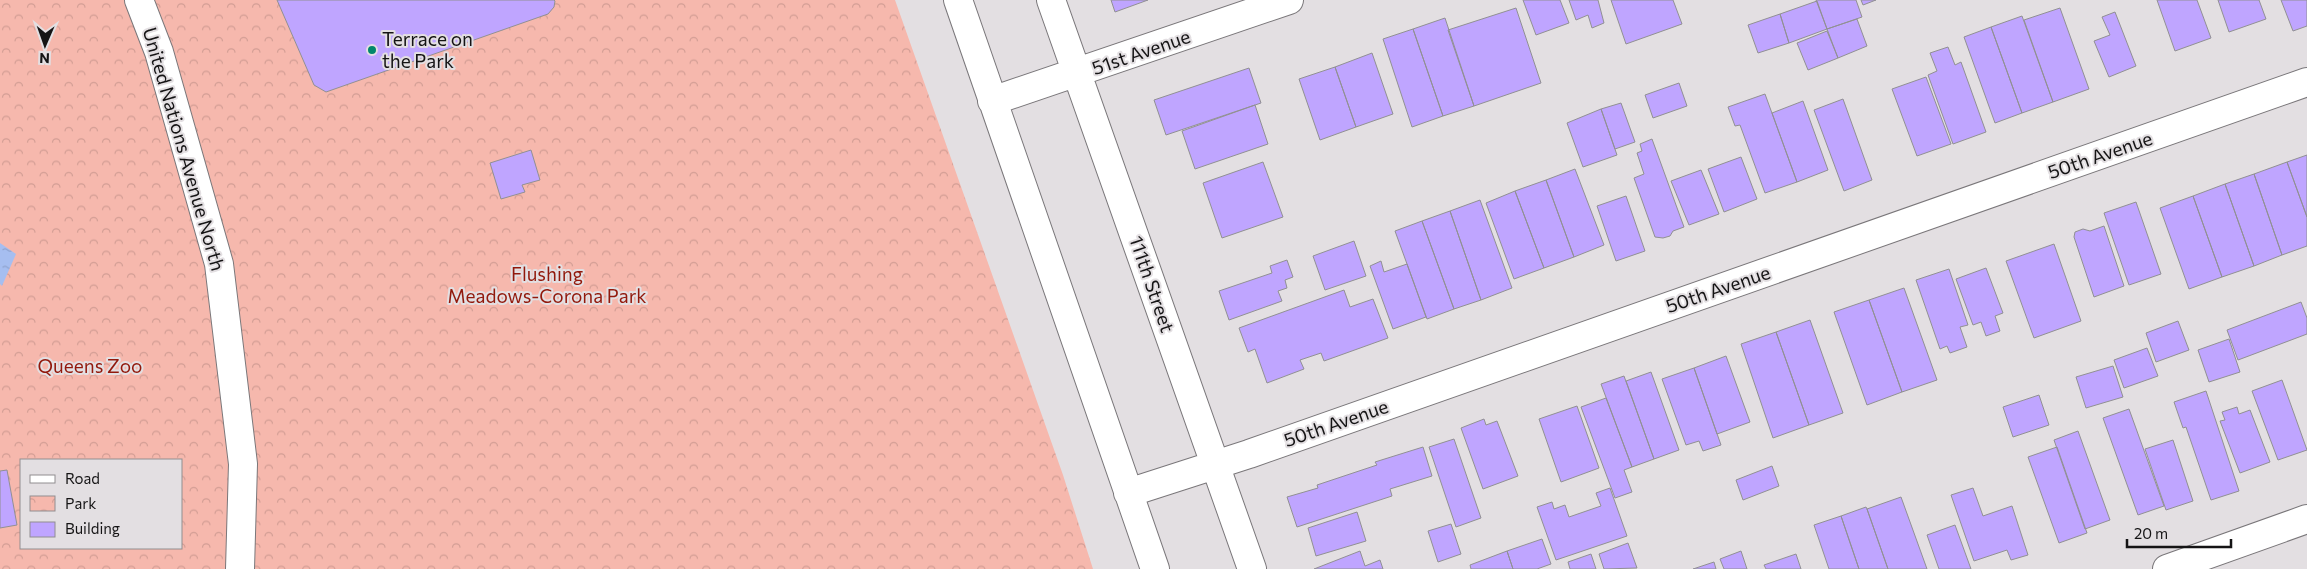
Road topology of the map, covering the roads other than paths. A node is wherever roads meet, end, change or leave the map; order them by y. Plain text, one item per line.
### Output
1 (139, 0) edge
2 (958, 0) edge
3 (1051, 0) edge
4 (1288, 0) edge
5 (1078, 73) junction
6 (2307, 82) edge
7 (992, 101) junction
8 (1215, 466) junction
9 (1128, 493) junction
10 (2307, 520) edge
11 (240, 569) edge
12 (1155, 569) edge
13 (1252, 569) edge
14 (2167, 569) edge

1 - 11 street, United Nations Avenue North
2 - 7 street
3 - 5 street, 111th Street
4 - 5 street, 51st Avenue
5 - 7 street, 51st Avenue
5 - 8 street, 111th Street
6 - 8 street, 50th Avenue
7 - 9 street
8 - 9 street, 50th Avenue
8 - 13 street, 111th Street
9 - 12 street
10 - 14 street

